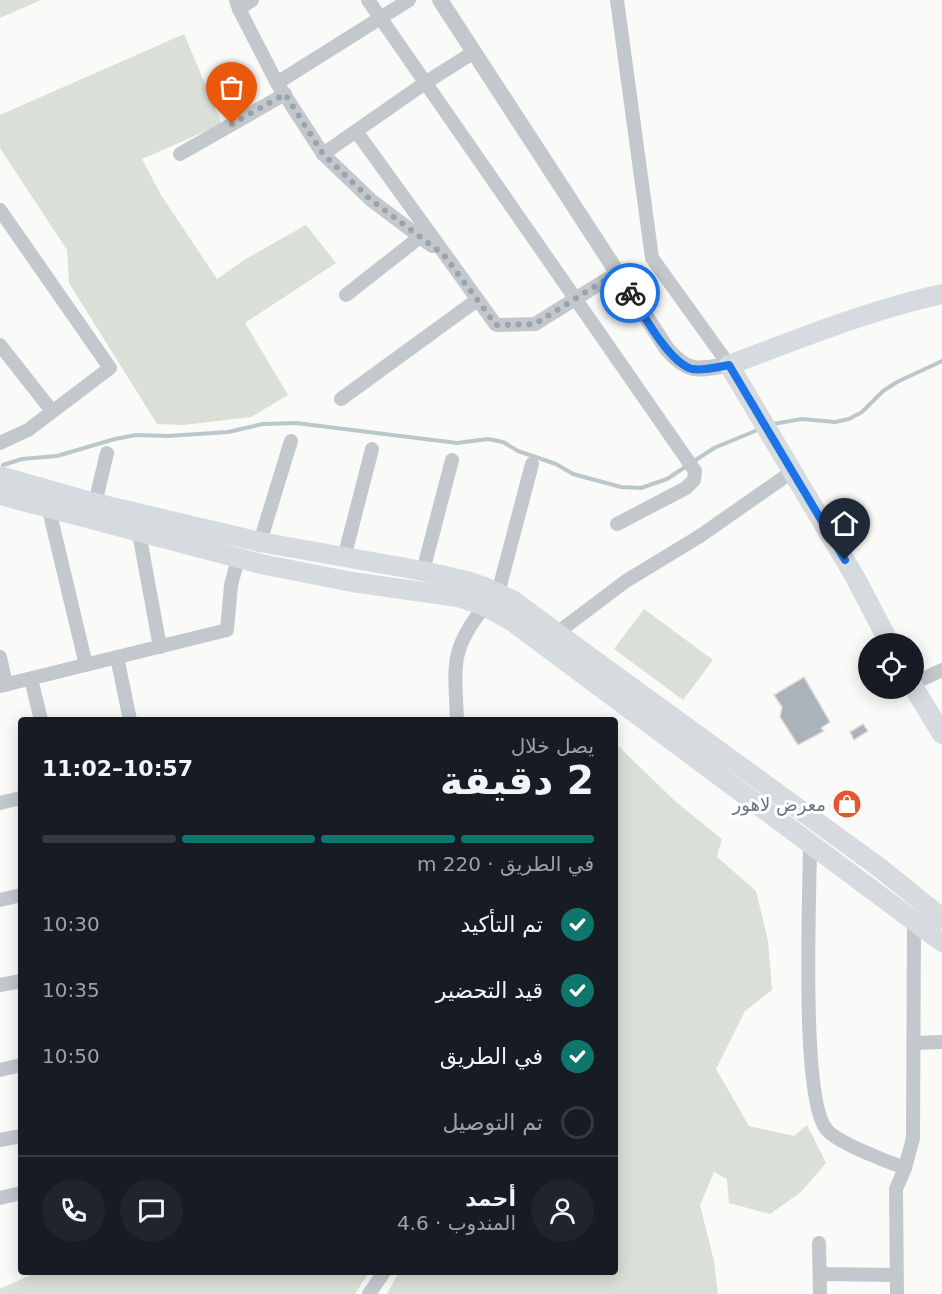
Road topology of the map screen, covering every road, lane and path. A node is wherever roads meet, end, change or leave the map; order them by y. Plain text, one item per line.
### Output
1 (252, 0) edge
2 (368, 0) edge
3 (409, 0) edge
4 (440, 0) edge
5 (617, 0) edge
6 (238, 4) edge
7 (380, 17) junction
8 (474, 52) junction
9 (425, 83) junction
10 (281, 89) junction
11 (356, 132) junction
12 (180, 154) dead end
13 (323, 154) junction
14 (0, 210) edge
15 (420, 237) junction
16 (444, 255) junction
17 (616, 273) junction
18 (942, 294) edge
19 (346, 295) dead end
20 (575, 299) junction
21 (477, 300) junction
22 (0, 345) edge
23 (729, 365) junction
24 (341, 399) dead end
25 (52, 411) junction
26 (291, 441) dead end
27 (0, 443) edge
28 (372, 449) dead end
29 (107, 453) dead end
30 (452, 460) dead end
31 (532, 464) dead end
32 (793, 471) junction
33 (0, 476) edge
34 (0, 495) edge
35 (95, 503) junction
36 (49, 510) junction
37 (617, 524) dead end
38 (139, 533) junction
39 (251, 540) junction
40 (344, 558) junction
41 (238, 559) junction
42 (423, 571) junction
43 (492, 599) junction
44 (557, 633) junction
45 (884, 633) edge
46 (160, 647) junction
47 (0, 657) edge
48 (117, 657) junction
49 (86, 665) junction
50 (942, 670) edge
51 (924, 678) edge
52 (31, 679) junction
53 (3, 686) edge
54 (921, 699) edge
55 (40, 717) edge
56 (129, 717) edge
57 (457, 717) edge
58 (942, 734) edge
59 (723, 765) junction
60 (18, 799) edge
61 (0, 803) edge
62 (810, 843) junction
63 (18, 896) edge
64 (0, 900) edge
65 (942, 918) edge
66 (914, 920) junction
67 (942, 942) edge
68 (18, 982) edge
69 (0, 985) edge
70 (942, 1042) edge
71 (914, 1043) junction
72 (18, 1066) edge
73 (0, 1070) edge
74 (18, 1137) edge
75 (0, 1140) edge
76 (905, 1168) junction
77 (18, 1194) edge
78 (0, 1198) edge
79 (819, 1243) dead end
80 (382, 1275) edge
81 (820, 1275) junction
82 (896, 1275) junction
83 (369, 1294) edge
84 (820, 1294) edge
85 (897, 1294) edge

1 - 6 street
2 - 7 street
3 - 7 street
4 - 8 street
5 - 23 street
6 - 10 street
7 - 9 street
7 - 10 street
8 - 9 street
8 - 17 street
9 - 11 street
9 - 20 street
10 - 12 street
10 - 13 street
11 - 13 street
11 - 16 street
13 - 15 street
14 - 25 street
15 - 16 street
15 - 19 street
16 - 21 street
17 - 20 street
17 - 23 street
18 - 23 main road
20 - 21 street
20 - 37 street
21 - 24 street
22 - 25 street
23 - 32 main road
25 - 27 street
26 - 39 street
28 - 40 street
29 - 35 street
30 - 42 street
31 - 43 street
32 - 44 street
32 - 45 main road
33 - 35 main road
34 - 36 main road
35 - 39 main road
36 - 38 main road
36 - 49 street
38 - 41 main road
38 - 46 street
39 - 40 main road
39 - 41 main road
40 - 42 main road
41 - 43 main road
41 - 46 street
42 - 43 main road
43 - 44 main road
43 - 57 street
43 - 59 main road
44 - 59 main road
46 - 48 street
47 - 53 street
48 - 49 street
48 - 56 street
49 - 52 street
50 - 51 street
52 - 53 street
52 - 55 street
54 - 58 main road
59 - 62 main road
59 - 65 main road
60 - 61 street
62 - 66 main road
62 - 76 street
63 - 64 street
66 - 67 main road
66 - 71 street
68 - 69 street
70 - 71 street
71 - 76 street
72 - 73 street
74 - 75 street
76 - 82 street
77 - 78 street
79 - 81 street
80 - 83 street
81 - 82 street
81 - 84 street
82 - 85 street

